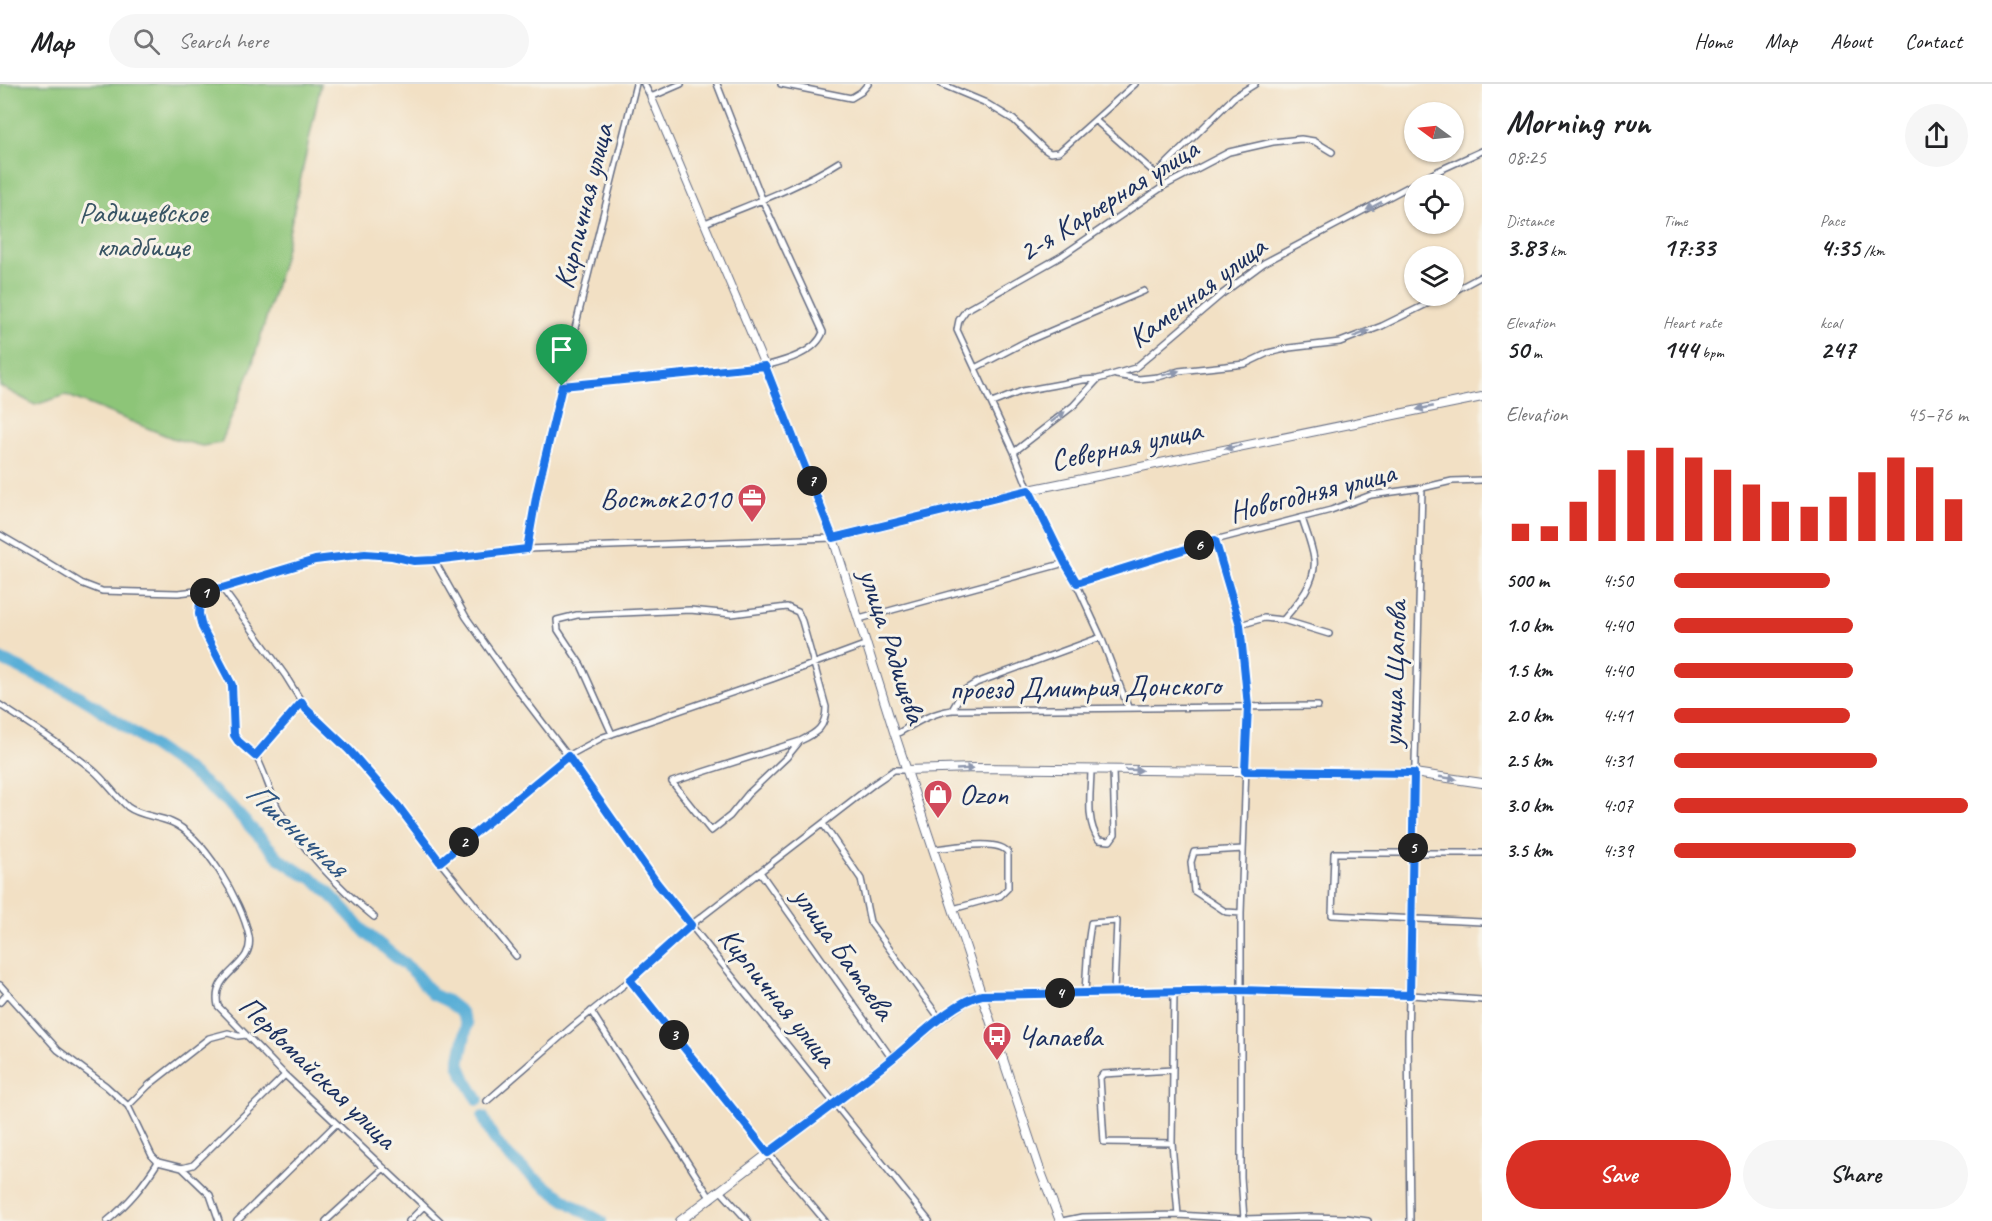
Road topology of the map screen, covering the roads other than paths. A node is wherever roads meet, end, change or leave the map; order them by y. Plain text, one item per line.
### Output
1 (636, 84) edge
2 (644, 84) edge
3 (681, 84) edge
4 (717, 84) edge
5 (781, 84) edge
6 (868, 84) edge
7 (941, 84) edge
8 (1135, 84) edge
9 (1255, 84) edge
10 (651, 97) junction
11 (1095, 120) junction
12 (1482, 151) edge
13 (1332, 152) dead end
14 (839, 162) dead end
15 (1156, 174) junction
16 (1164, 186) junction
17 (762, 199) junction
18 (705, 223) junction
19 (1482, 276) edge
20 (1464, 286) edge
21 (1144, 291) dead end
22 (1423, 306) edge
23 (765, 366) junction
24 (975, 368) junction
25 (1114, 374) junction
26 (1098, 379) junction
27 (562, 386) junction
28 (1482, 397) edge
29 (992, 403) junction
30 (1014, 452) junction
31 (1482, 480) edge
32 (1422, 488) junction
33 (1029, 490) junction
34 (1302, 518) junction
35 (0, 535) edge
36 (833, 538) junction
37 (1215, 540) junction
38 (527, 549) junction
39 (434, 560) junction
40 (1065, 563) junction
41 (1077, 583) junction
42 (222, 588) junction
43 (206, 590) junction
44 (859, 619) junction
45 (1283, 620) junction
46 (1240, 625) junction
47 (1329, 634) dead end
48 (1101, 637) junction
49 (867, 644) junction
50 (814, 663) junction
51 (302, 702) junction
52 (0, 705) edge
53 (1248, 706) junction
54 (1318, 706) dead end
55 (1128, 707) junction
56 (952, 710) junction
57 (612, 734) junction
58 (895, 735) junction
59 (800, 741) junction
60 (255, 756) junction
61 (568, 756) junction
62 (1091, 769) junction
63 (907, 770) junction
64 (1113, 770) junction
65 (1245, 771) junction
66 (1414, 773) junction
67 (1482, 783) edge
68 (823, 824) junction
69 (933, 849) junction
70 (1242, 849) junction
71 (1413, 853) junction
72 (1482, 853) edge
73 (440, 862) junction
74 (760, 872) junction
75 (953, 909) junction
76 (1241, 913) junction
77 (374, 917) dead end
78 (1412, 919) junction
79 (1482, 922) edge
80 (691, 925) junction
81 (516, 956) dead end
82 (630, 980) junction
83 (0, 985) edge
84 (1240, 990) junction
85 (1085, 992) junction
86 (1114, 992) junction
87 (8, 993) junction
88 (1174, 993) junction
89 (982, 995) junction
90 (1410, 995) junction
91 (1482, 1000) edge
92 (0, 1002) edge
93 (591, 1011) junction
94 (940, 1019) junction
95 (246, 1035) junction
96 (892, 1059) junction
97 (1173, 1070) junction
98 (285, 1075) junction
99 (486, 1101) dead end
100 (834, 1103) junction
101 (128, 1106) junction
102 (336, 1124) junction
103 (1172, 1143) junction
104 (768, 1153) junction
105 (158, 1162) junction
106 (182, 1168) junction
107 (384, 1168) junction
108 (720, 1190) junction
109 (711, 1199) junction
110 (424, 1206) junction
111 (1178, 1215) junction
112 (1244, 1220) junction
113 (107, 1221) edge
114 (219, 1221) edge
115 (237, 1221) edge
116 (326, 1221) edge
117 (409, 1221) edge
118 (440, 1221) edge
119 (680, 1221) edge
120 (748, 1221) edge
121 (825, 1221) edge
122 (929, 1221) edge
123 (1061, 1221) edge
124 (1368, 1221) edge
125 (1410, 1221) edge

1 - 27 street, Кирпичная улица
2 - 10 street
3 - 10 street
4 - 17 street
5 - 6 street
7 - 11 street
8 - 11 street
9 - 15 street, 2-я Карьерная улица
10 - 18 street, улица Радищева
11 - 15 street
12 -> 25 street, Каменная улица
13 - 16 street, 2-я Карьерная улица
14 - 17 street
15 - 16 street
16 - 24 street, 2-я Карьерная улица
17 - 18 street
17 - 23 street
18 - 23 street, улица Радищева
19 - 20 street
21 - 24 street
25 -> 22 street
23 - 27 street
23 - 36 street, улица Радищева
24 - 29 street
25 - 26 street, Каменная улица
26 - 29 street, Каменная улица
30 -> 26 street
27 - 38 street, Кирпичная улица
28 -> 33 main road, Северная улица
29 - 30 street
30 - 33 street
31 - 32 street, Новогодняя улица
32 - 34 street, Новогодняя улица
32 - 66 street, улица Щапова
33 - 36 main road, Северная улица
33 - 40 street
34 - 37 street, Новогодняя улица
34 - 45 street
35 - 43 street, Северная улица
36 - 38 street, Северная улица
36 - 44 main road, улица Радищева
37 - 41 street, Новогодняя улица
37 - 46 street
38 - 39 street, Северная улица
39 - 42 street, Северная улица
39 - 61 street, Кирпичная улица
40 - 41 street
40 - 44 street
41 - 48 street
42 - 43 street, Северная улица
42 - 51 street
43 - 60 street
44 - 49 main road, улица Радищева
45 - 46 street
45 - 47 street
46 - 53 street
48 - 55 street
48 - 56 street
49 - 50 street
49 - 58 main road, улица Радищева
50 - 57 street
50 - 57 street
50 - 59 street
51 - 60 street
51 - 73 street
52 - 95 street, Первомайская улица
53 - 54 street, проезд Дмитрия Донского
53 - 55 street, проезд Дмитрия Донского
53 - 65 street
55 - 56 street, проезд Дмитрия Донского
56 - 58 street, проезд Дмитрия Донского
57 - 61 street
58 - 63 main road, улица Радищева
59 - 59 street
60 - 77 street
61 - 73 street
61 - 80 street, Кирпичная улица
63 -> 62 main road
62 - 64 main road
62 - 64 street
63 - 68 street
63 - 69 main road, улица Радищева
64 -> 65 main road
65 - 66 main road
65 - 70 street
66 -> 67 main road
66 - 71 street, улица Щапова
68 - 74 street
68 - 94 street
69 - 75 main road, улица Радищева
69 - 75 street
70 - 76 street
70 - 76 street
71 - 72 street
71 - 78 street, улица Щапова
71 - 78 street
73 - 81 street
74 - 80 street
74 - 96 street, улица Батаева
75 - 89 main road, улица Радищева
76 - 84 street
78 - 79 street
78 - 90 street, улица Щапова
80 - 82 street
80 - 100 street, Кирпичная улица
82 - 93 street
82 - 104 street
83 - 87 street
84 - 88 street
84 - 90 street
84 - 112 street
85 - 86 street
85 - 86 street
85 - 89 street
86 - 88 street
87 - 92 street
87 - 101 street
88 - 97 street
89 - 94 main road
89 - 123 main road, улица Радищева
90 - 91 street
90 - 125 street, улица Щапова
93 - 99 street
93 - 109 street
94 - 96 main road
95 - 98 street, Первомайская улица
95 - 101 street
96 - 100 main road
97 - 103 street
97 - 103 street
98 - 102 street, Первомайская улица
98 - 106 street
100 - 104 main road
100 - 122 street, Кирпичная улица
101 - 105 street
102 - 107 street, Первомайская улица
102 - 115 street
103 - 111 street
104 - 108 main road
104 - 121 street
105 - 106 street
105 - 113 street
106 - 114 street
107 - 110 street, Первомайская улица
107 - 116 street
108 - 109 main road
108 - 120 street
109 - 119 main road
110 - 117 street
110 - 118 street, Первомайская улица
111 - 112 street
111 - 123 street
112 - 124 street

